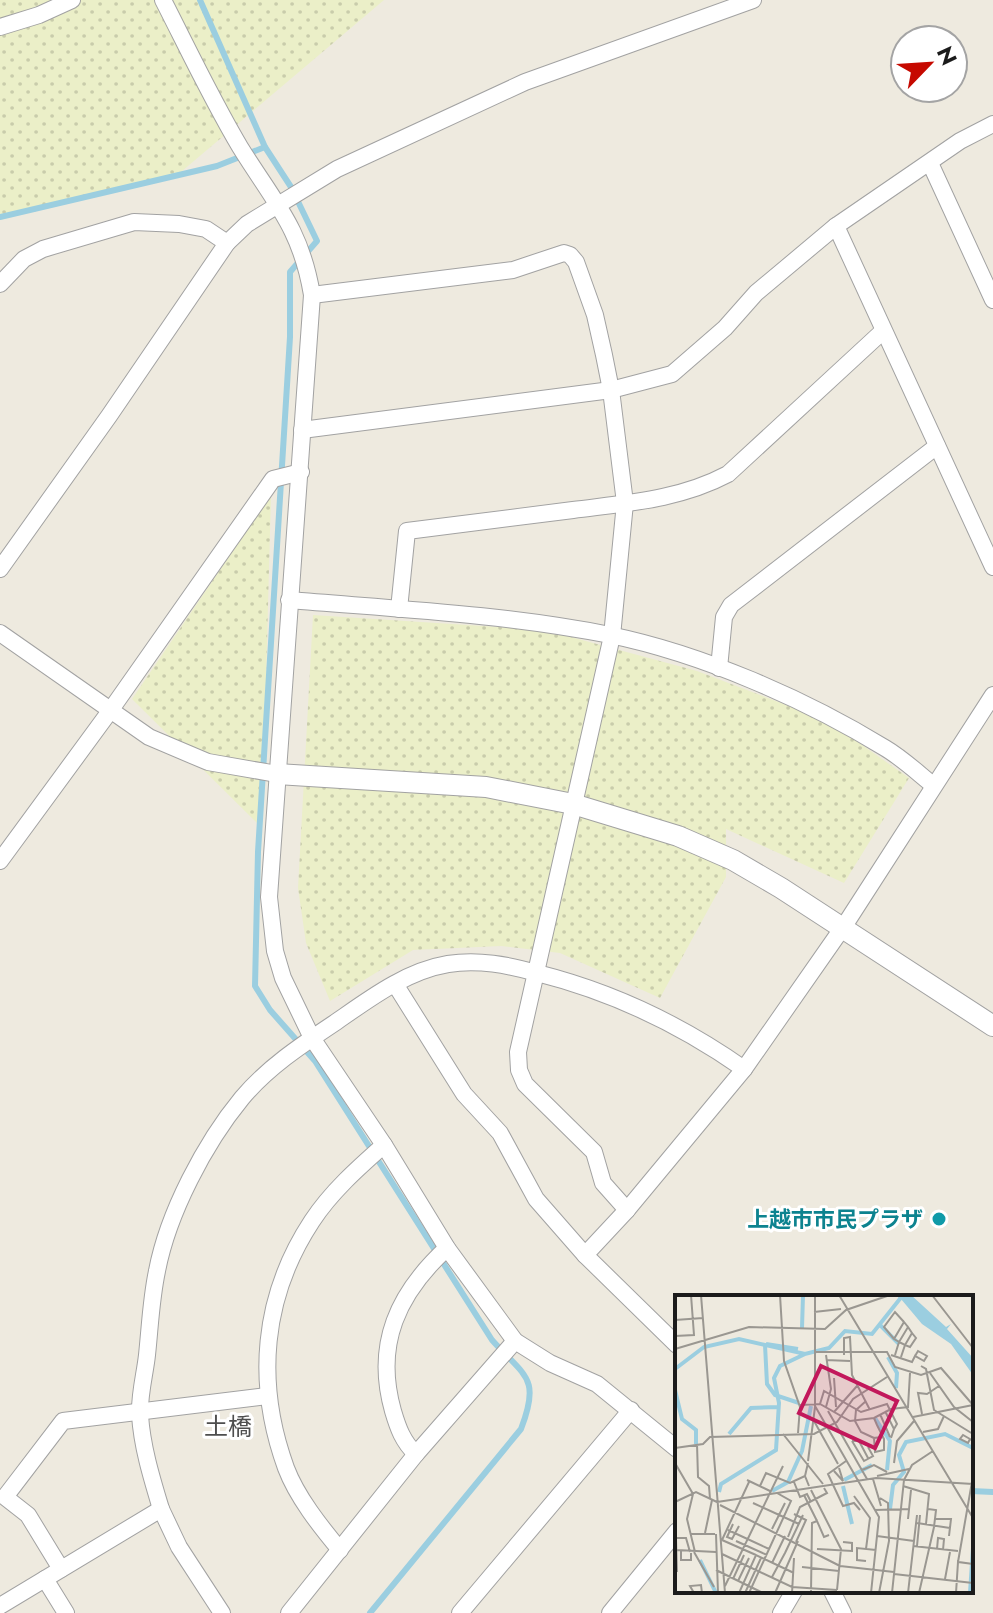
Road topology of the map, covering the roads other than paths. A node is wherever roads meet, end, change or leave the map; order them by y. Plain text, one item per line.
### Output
1 (72, 0) edge
2 (163, 0) edge
3 (753, 0) edge
4 (0, 27) edge
5 (993, 124) edge
6 (930, 163) junction
7 (278, 203) junction
8 (836, 226) junction
9 (227, 243) junction
10 (0, 284) edge
11 (312, 295) junction
12 (993, 300) edge
13 (883, 331) junction
14 (611, 390) junction
15 (302, 430) junction
16 (937, 446) junction
17 (301, 472) junction
18 (625, 503) junction
19 (993, 567) edge
20 (0, 569) edge
21 (289, 600) junction
22 (399, 609) junction
23 (0, 633) edge
24 (612, 636) junction
25 (719, 668) junction
26 (993, 695) edge
27 (110, 711) junction
28 (277, 774) junction
29 (933, 785) junction
30 (573, 804) junction
31 (0, 861) edge
32 (841, 929) junction
33 (535, 972) junction
34 (395, 984) junction
35 (993, 1026) edge
36 (312, 1038) junction
37 (744, 1069) junction
38 (384, 1145) junction
39 (627, 1210) junction
40 (447, 1248) junction
41 (585, 1255) junction
42 (515, 1341) junction
43 (675, 1343) edge
44 (267, 1396) junction
45 (631, 1410) junction
46 (140, 1412) junction
47 (675, 1447) edge
48 (416, 1454) junction
49 (2, 1495) edge
50 (161, 1509) junction
51 (675, 1533) edge
52 (340, 1550) junction
53 (61, 1569) junction
54 (45, 1579) junction
55 (793, 1593) edge
56 (833, 1593) edge
57 (0, 1606) edge
58 (66, 1613) edge
59 (222, 1613) edge
60 (289, 1613) edge
61 (460, 1613) edge
62 (610, 1613) edge
63 (781, 1613) edge
64 (843, 1613) edge

1 - 4 street
2 - 7 street
3 - 7 street
5 - 6 street
6 - 8 street
6 - 12 street
7 - 9 street
7 - 11 street
8 - 13 street
8 - 14 street
9 - 10 street
9 - 20 street
11 - 14 street
11 - 15 street
13 - 16 street
13 - 18 street
14 - 15 street
14 - 18 street
15 - 17 street
16 - 19 street
16 - 25 street
17 - 21 street
17 - 27 street
18 - 22 street
18 - 24 street
21 - 22 street
21 - 28 street
22 - 24 street
23 - 27 street
24 - 25 street
24 - 30 street
25 - 29 street
26 - 29 street
27 - 28 street
27 - 31 street
28 - 30 street
28 - 36 street
29 - 32 street
30 - 32 street
30 - 33 street
32 - 35 street
32 - 37 street
33 - 34 street
33 - 37 street
33 - 39 street
34 - 36 street
34 - 41 street
36 - 38 street
36 - 46 street
37 - 39 street
38 - 40 street
38 - 44 street
39 - 41 street
40 - 42 street
40 - 48 street
41 - 43 street
42 - 45 street
42 - 48 street
44 - 46 street
44 - 52 street
45 - 47 street
45 - 61 street
46 - 49 street
46 - 50 street
48 - 52 street
49 - 53 street
50 - 53 street
50 - 59 street
51 - 62 street
52 - 60 street
53 - 54 street
54 - 57 street
54 - 58 street
55 - 63 street
56 - 64 street

